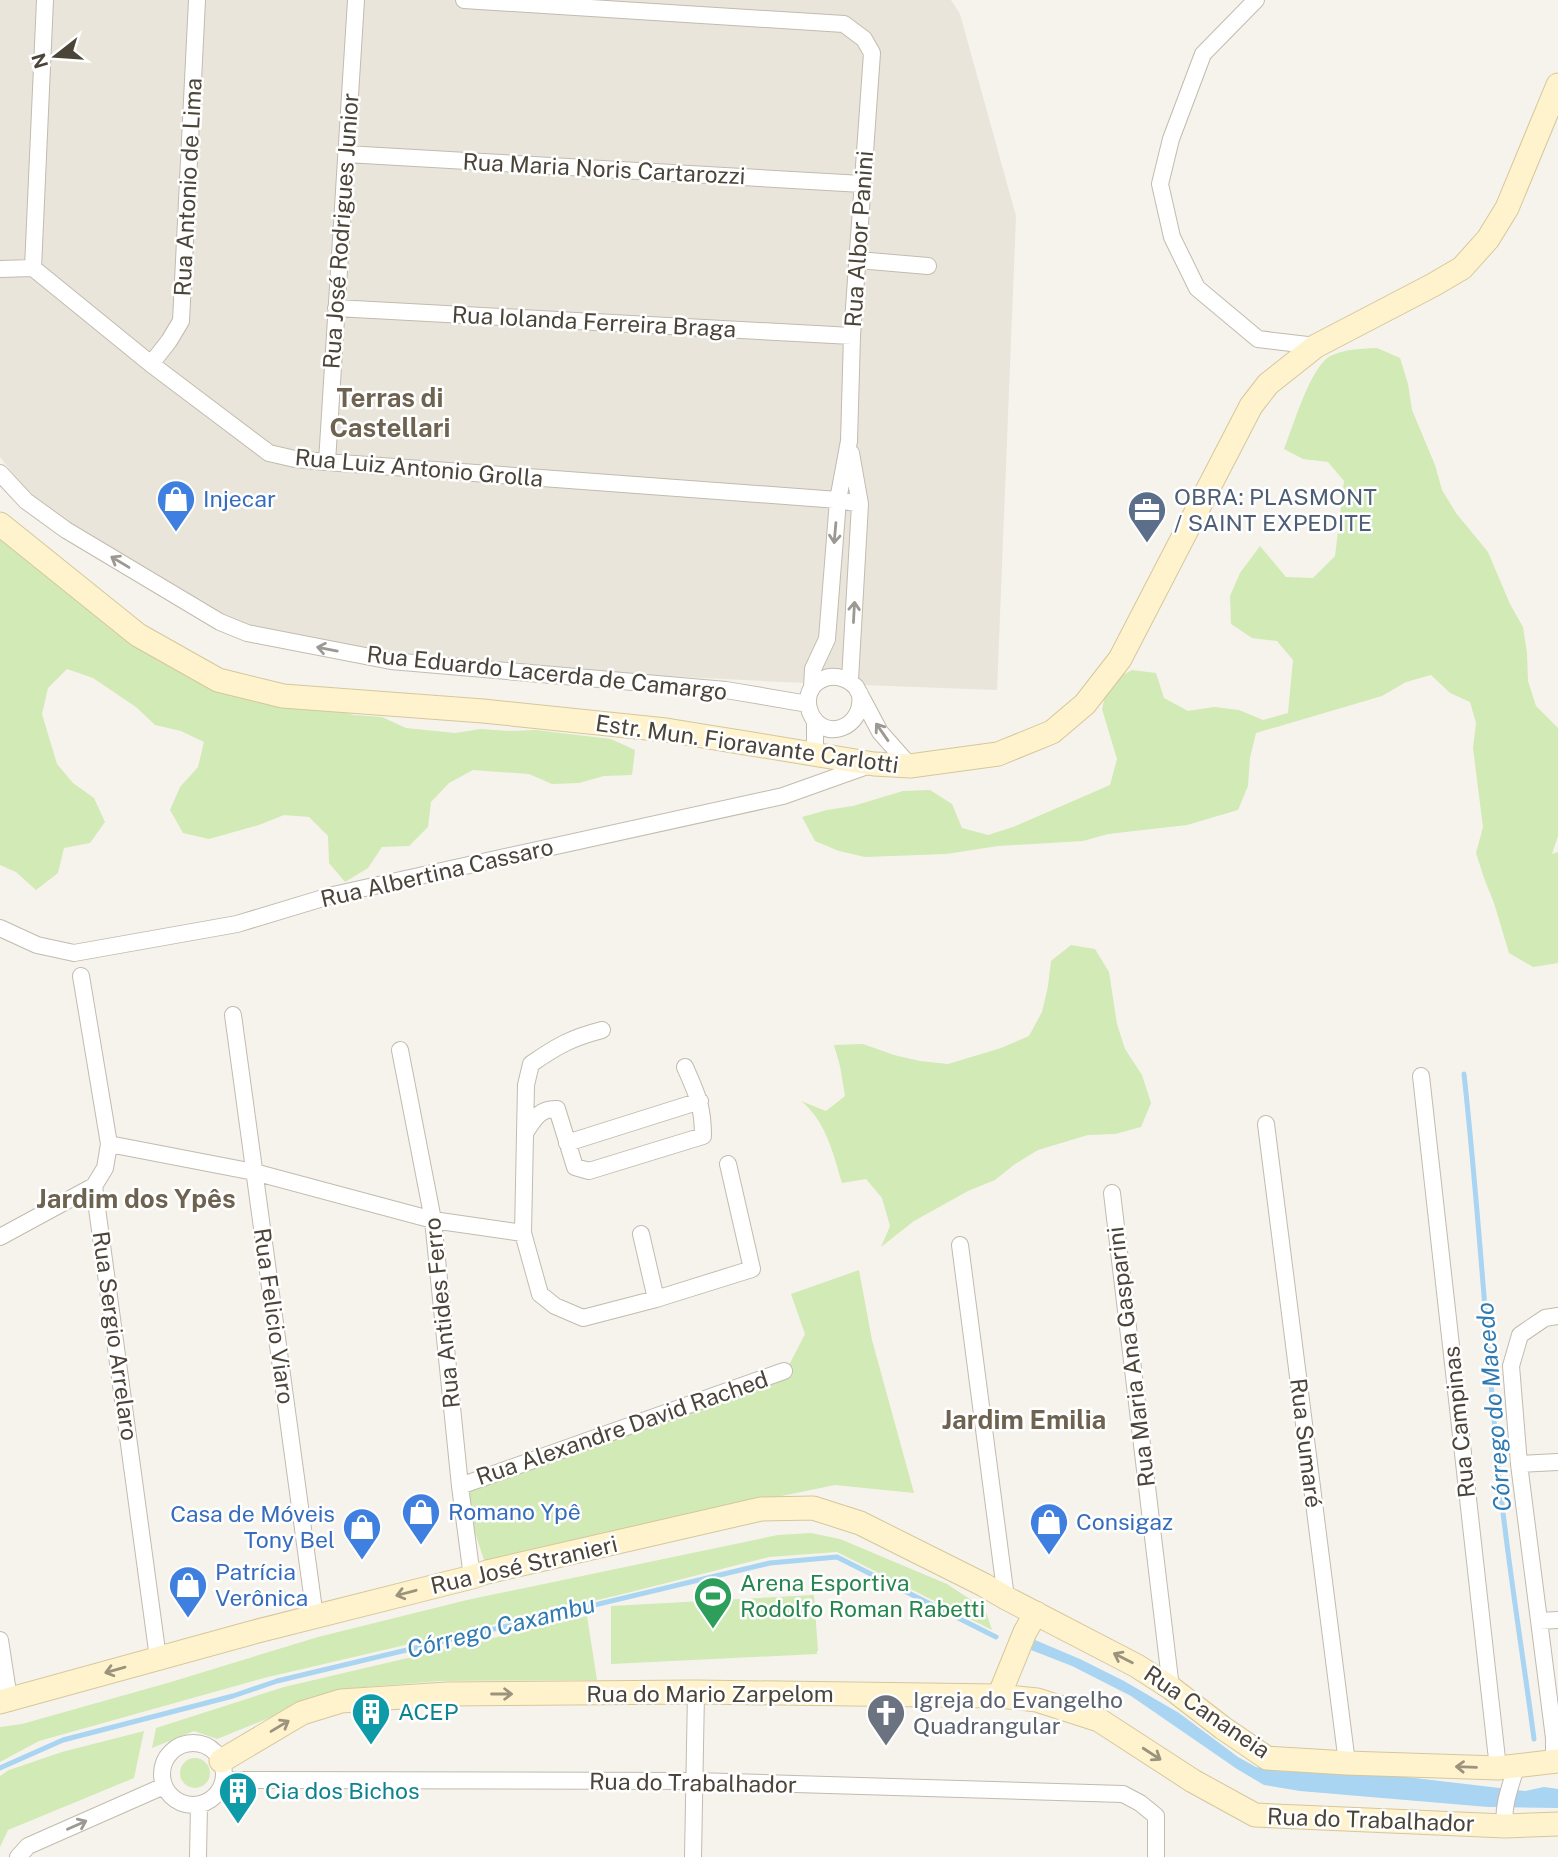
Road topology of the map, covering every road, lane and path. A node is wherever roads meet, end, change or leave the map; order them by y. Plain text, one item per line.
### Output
1 (45, 0) edge
2 (197, 0) edge
3 (356, 0) edge
4 (464, 0) edge
5 (1256, 0) edge
6 (512, 1) edge
7 (660, 6) edge
8 (1555, 96) edge
9 (346, 154) junction
10 (862, 184) junction
11 (858, 260) junction
12 (928, 266) dead end
13 (33, 268) junction
14 (0, 269) edge
15 (336, 308) junction
16 (852, 336) junction
17 (1316, 346) junction
18 (151, 364) junction
19 (849, 441) junction
20 (327, 462) junction
21 (0, 473) edge
22 (838, 500) junction
23 (860, 504) junction
24 (0, 524) edge
25 (850, 680) junction
26 (812, 688) junction
27 (860, 694) junction
28 (808, 704) junction
29 (815, 720) junction
30 (815, 754) junction
31 (874, 764) junction
32 (910, 766) junction
33 (0, 928) edge
34 (81, 976) dead end
35 (233, 1015) dead end
36 (602, 1030) dead end
37 (400, 1050) dead end
38 (685, 1067) dead end
39 (1421, 1076) dead end
40 (700, 1101) junction
41 (1266, 1124) dead end
42 (525, 1133) junction
43 (567, 1143) junction
44 (109, 1144) junction
45 (728, 1164) dead end
46 (254, 1172) junction
47 (94, 1186) junction
48 (1112, 1193) dead end
49 (433, 1220) junction
50 (523, 1233) junction
51 (641, 1234) dead end
52 (0, 1237) edge
53 (960, 1245) dead end
54 (656, 1299) junction
55 (1558, 1316) edge
56 (784, 1371) dead end
57 (1558, 1462) edge
58 (1519, 1464) junction
59 (460, 1486) junction
60 (472, 1577) junction
61 (1006, 1598) junction
62 (1036, 1613) junction
63 (315, 1617) junction
64 (1558, 1620) edge
65 (1539, 1621) junction
66 (0, 1640) edge
67 (158, 1658) junction
68 (1171, 1688) junction
69 (696, 1692) junction
70 (999, 1696) junction
71 (4, 1701) edge
72 (1556, 1761) edge
73 (1347, 1763) junction
74 (1507, 1767) junction
75 (222, 1770) junction
76 (695, 1781) junction
77 (1194, 1781) joint
78 (164, 1786) junction
79 (199, 1805) junction
80 (1558, 1824) edge
81 (1505, 1826) junction
82 (18, 1857) edge
83 (198, 1857) edge
84 (693, 1857) edge
85 (1156, 1857) edge

1 - 13 street
2 - 18 street, Rua Antonio de Lima
3 - 9 street, Rua José Rodrigues Junior
4 - 6 street
5 - 17 street
6 - 7 street
7 - 10 street, Rua Albor Panini
8 - 17 street, Estr. Mun. Fioravante Carlotti
9 - 10 street, Rua Maria Noris Cartarozzi
9 - 15 street, Rua José Rodrigues Junior
10 - 11 street, Rua Albor Panini
11 - 12 street
11 - 16 street, Rua Albor Panini
13 - 14 street
13 - 18 street, Rua Luiz Antonio Grolla
15 - 16 street, Rua Iolanda Ferreira Braga
15 - 20 street, Rua José Rodrigues Junior
16 - 19 street, Rua Albor Panini
17 - 32 street, Estr. Mun. Fioravante Carlotti
18 - 20 street, Rua Luiz Antonio Grolla
19 - 22 street
19 - 23 street
20 - 22 street, Rua Luiz Antonio Grolla
28 -> 21 street, Rua Eduardo Lacerda de Camargo
22 - 23 street, Rua Luiz Antonio Grolla
22 -> 26 street
25 -> 23 street
24 - 30 street, Estr. Mun. Fioravante Carlotti
25 - 26 street
25 - 27 street
26 - 28 street
27 - 29 street
32 -> 27 street
28 - 29 street
29 - 30 street
30 - 31 street, Estr. Mun. Fioravante Carlotti
31 - 32 street, Estr. Mun. Fioravante Carlotti
31 - 33 street, Rua Albertina Cassaro
34 - 44 street
35 - 46 street, Rua Felicio Viaro
36 - 42 street
37 - 49 street, Rua Antides Ferro
38 - 40 street
39 - 74 street, Rua Campinas
40 - 43 street
40 - 43 street
41 - 73 street, Rua Sumaré
42 - 43 street
42 - 50 street
44 - 46 street
44 - 47 street
45 - 54 street
46 - 49 street
46 - 63 street, Rua Felicio Viaro
47 - 52 street
47 - 67 street, Rua Sergio Arrelaro
48 - 68 street, Rua Maria Ana Gasparini
49 - 50 street
49 - 59 street, Rua Antides Ferro
50 - 54 street
51 - 54 street
53 - 61 street
55 - 58 street
56 - 59 street, Rua Alexandre David Rached
57 - 58 street
58 - 65 street
59 - 60 street, Rua Antides Ferro
60 - 61 street, Rua José Stranieri
60 -> 63 street, Rua José Stranieri
61 - 62 street, Rua José Stranieri
68 -> 62 street, Rua Cananeia
62 - 70 street
63 - 67 street, Rua José Stranieri
64 - 65 street
65 - 72 street
66 - 71 street
67 -> 71 street, Rua José Stranieri
68 - 73 street, Rua Cananeia
69 - 70 street, Rua do Mario Zarpelom
75 -> 69 street, Rua do Mario Zarpelom
69 - 76 street
70 -> 77 street, Rua do Mario Zarpelom
72 - 74 street, Rua Cananeia
74 -> 73 street, Rua Cananeia
74 - 81 street
75 - 76 street, Rua do Trabalhador
75 - 78 street
75 - 79 street
76 - 84 street
76 - 85 street, Rua do Trabalhador
77 - 81 street, Rua do Trabalhador
78 - 79 street
82 -> 78 street
79 - 83 street
80 - 81 street, Rua do Trabalhador

